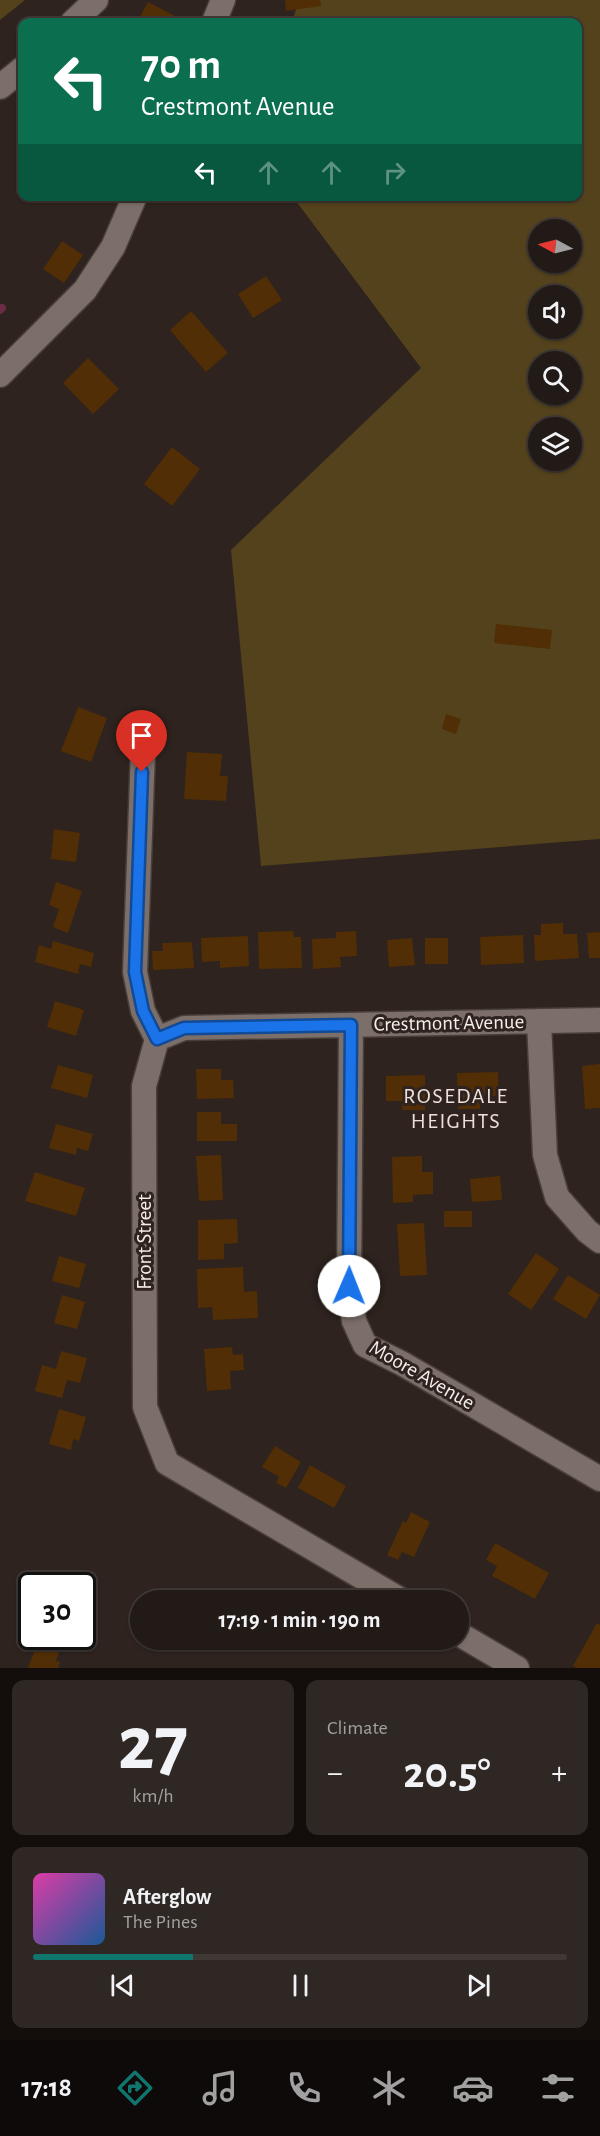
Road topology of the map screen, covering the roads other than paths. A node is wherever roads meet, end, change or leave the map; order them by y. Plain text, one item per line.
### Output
1 (96, 0) edge
2 (223, 0) edge
3 (77, 18) edge
4 (216, 18) edge
5 (18, 72) edge
6 (0, 87) edge
7 (133, 201) edge
8 (0, 375) edge
9 (143, 750) dead end
10 (600, 1020) edge
11 (539, 1021) junction
12 (351, 1025) junction
13 (157, 1039) junction
14 (600, 1241) edge
15 (600, 1479) edge
16 (384, 1590) edge
17 (469, 1640) edge
18 (517, 1668) edge

1 - 3 street
2 - 4 street
5 - 6 street
7 - 8 street
9 - 13 street
10 - 11 street, Crestmont Avenue
11 - 12 street, Crestmont Avenue
11 - 14 street
12 - 13 street, Crestmont Avenue
12 - 15 street, Moore Avenue
13 - 16 street, Front Street
17 - 18 street

